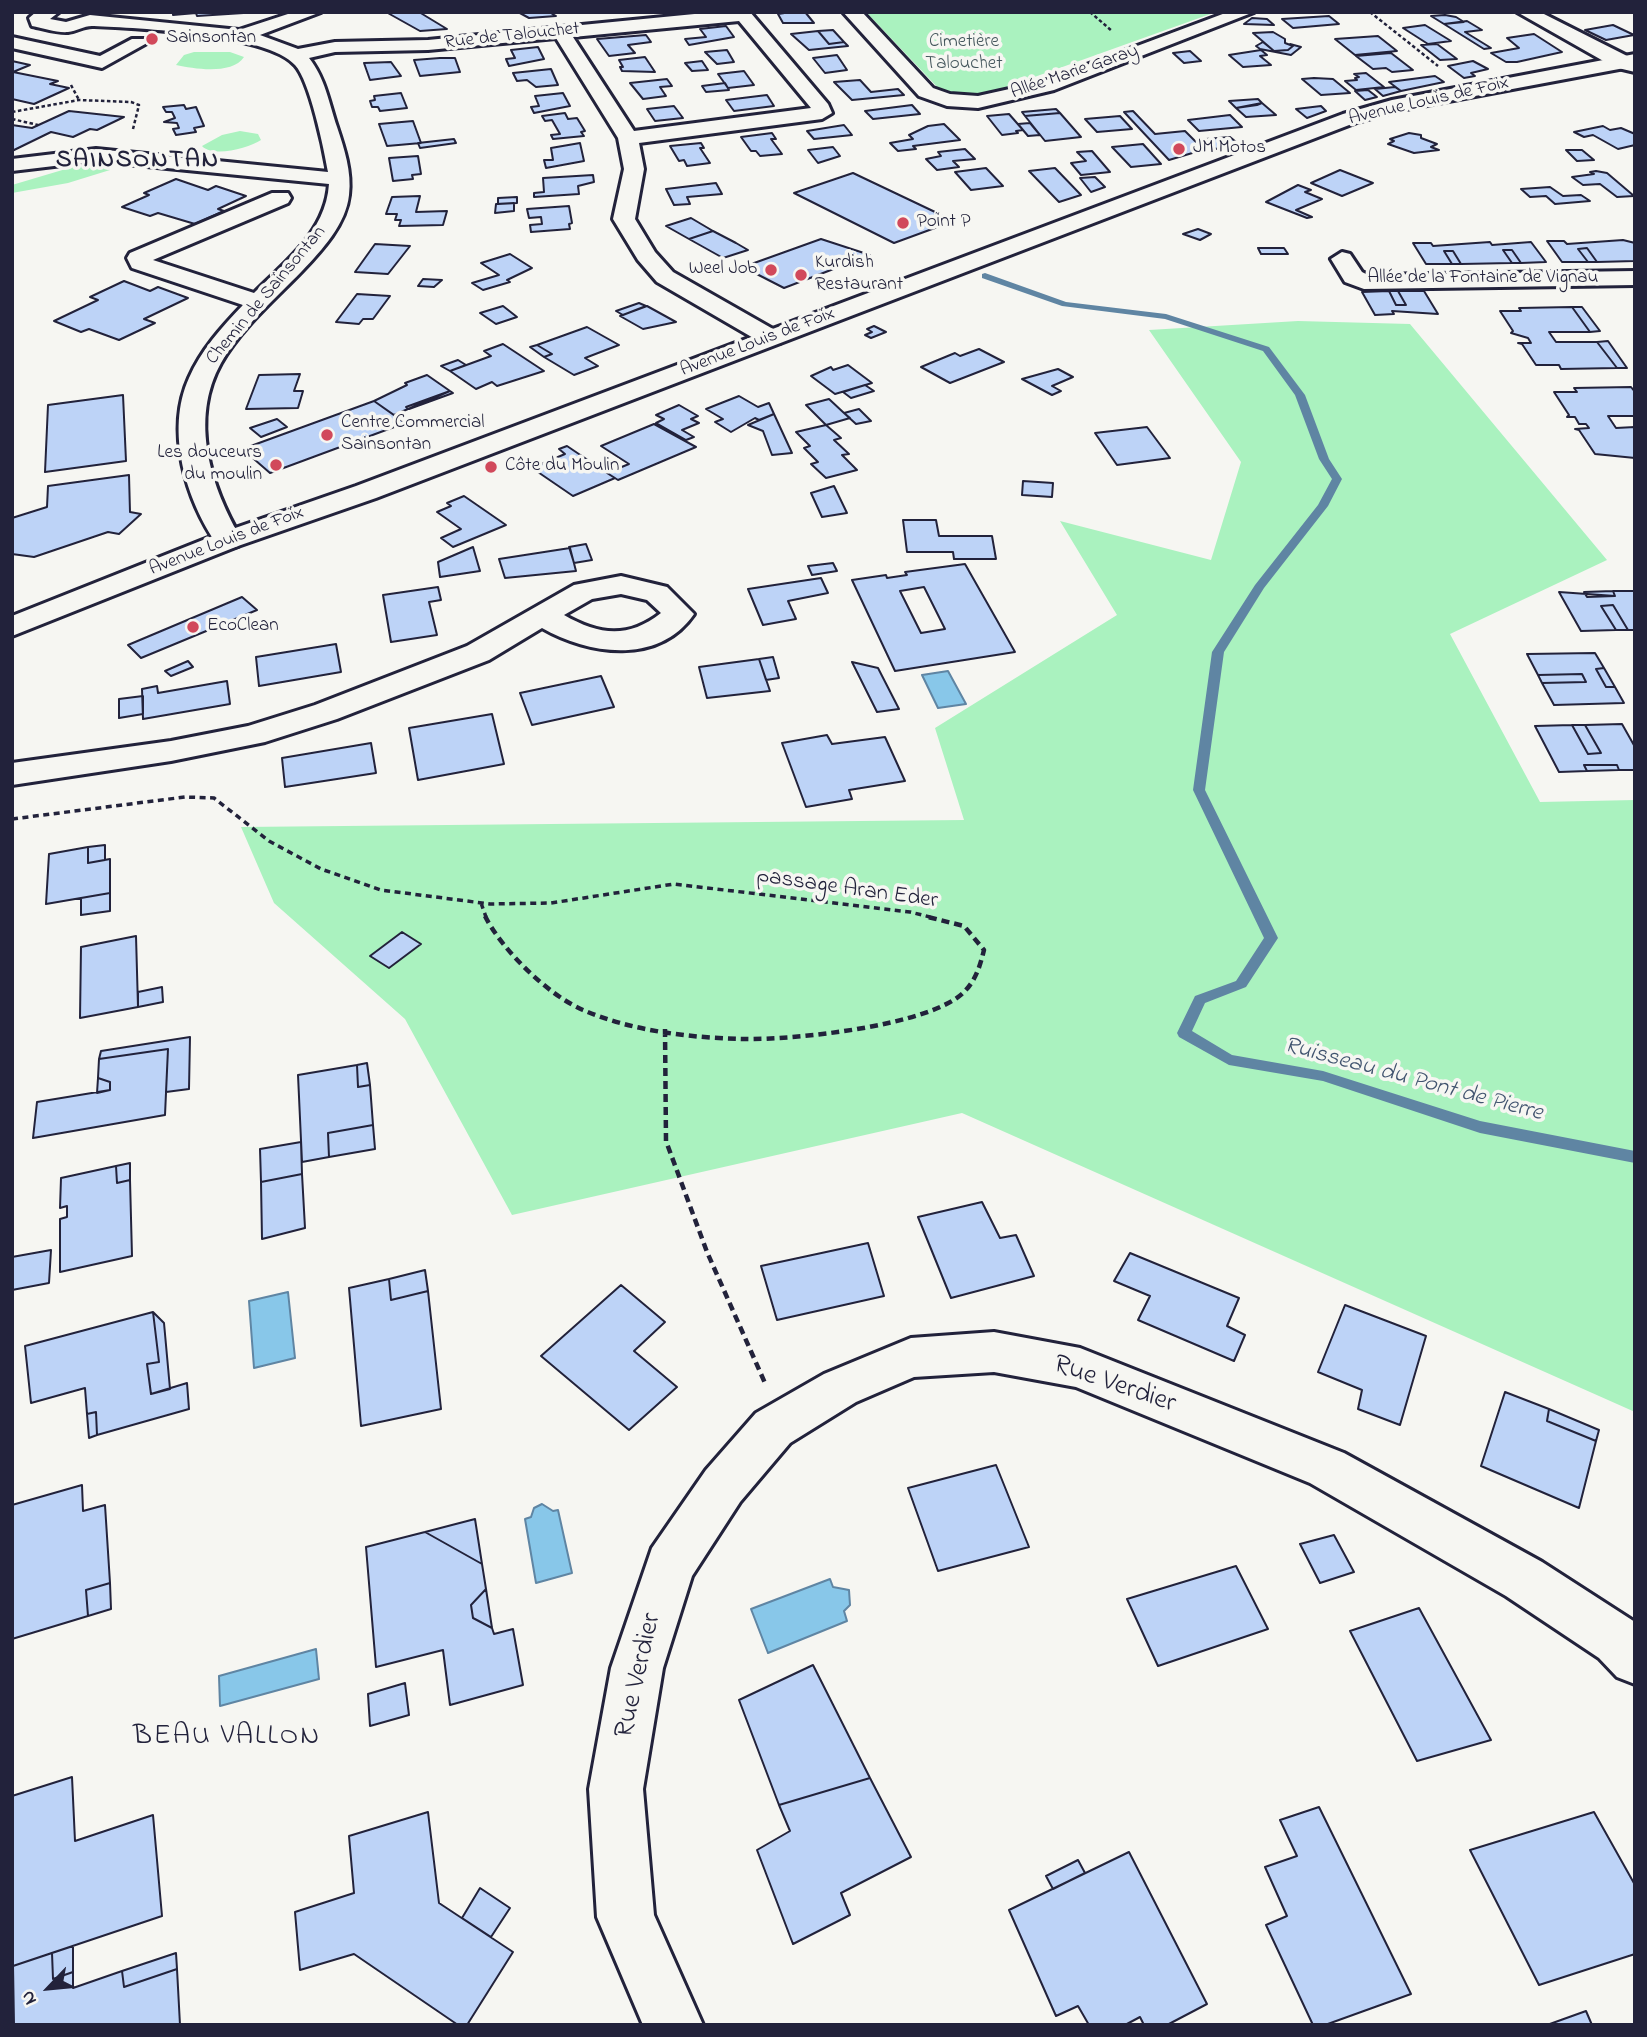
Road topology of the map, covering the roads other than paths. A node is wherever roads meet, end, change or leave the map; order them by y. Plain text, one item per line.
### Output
1 (326, 12) edge
2 (852, 12) edge
3 (1245, 12) edge
4 (1526, 12) edge
5 (91, 16) edge
6 (38, 19) edge
7 (309, 19) edge
8 (561, 32) junction
9 (237, 37) junction
10 (12, 41) edge
11 (138, 43) dead end
12 (271, 44) junction
13 (335, 47) junction
14 (296, 55) junction
15 (1630, 63) edge
16 (628, 138) junction
17 (12, 165) edge
18 (338, 179) junction
19 (280, 198) dead end
20 (1342, 259) dead end
21 (1630, 284) edge
22 (258, 302) junction
23 (771, 338) junction
24 (228, 540) junction
25 (545, 617) dead end
26 (12, 627) edge
27 (12, 775) edge
28 (1635, 1659) edge
29 (673, 2025) edge

1 - 7 street
2 - 3 street, Allée Marie Garay
4 - 15 street
5 - 6 street
5 - 9 street
7 - 9 street
7 - 12 street
7 - 13 street
8 - 13 street, Rue de Talouchet
8 - 16 street
8 - 16 street, Rue de Talouchet
9 - 12 street
10 - 11 street
12 - 14 street
13 - 14 street, Rue de Talouchet
14 - 18 street, Chemin de Sainsontan
15 - 23 street, Avenue Louis de Foix
16 - 23 street
17 - 18 street
18 - 22 street, Chemin de Sainsontan
19 - 22 street
20 - 21 street, Allée de la Fontaine de Vignau
22 - 24 street, Chemin de Sainsontan
23 - 24 street, Avenue Louis de Foix
24 - 26 street, Avenue Louis de Foix
25 - 27 street
28 - 29 street, Rue Verdier

